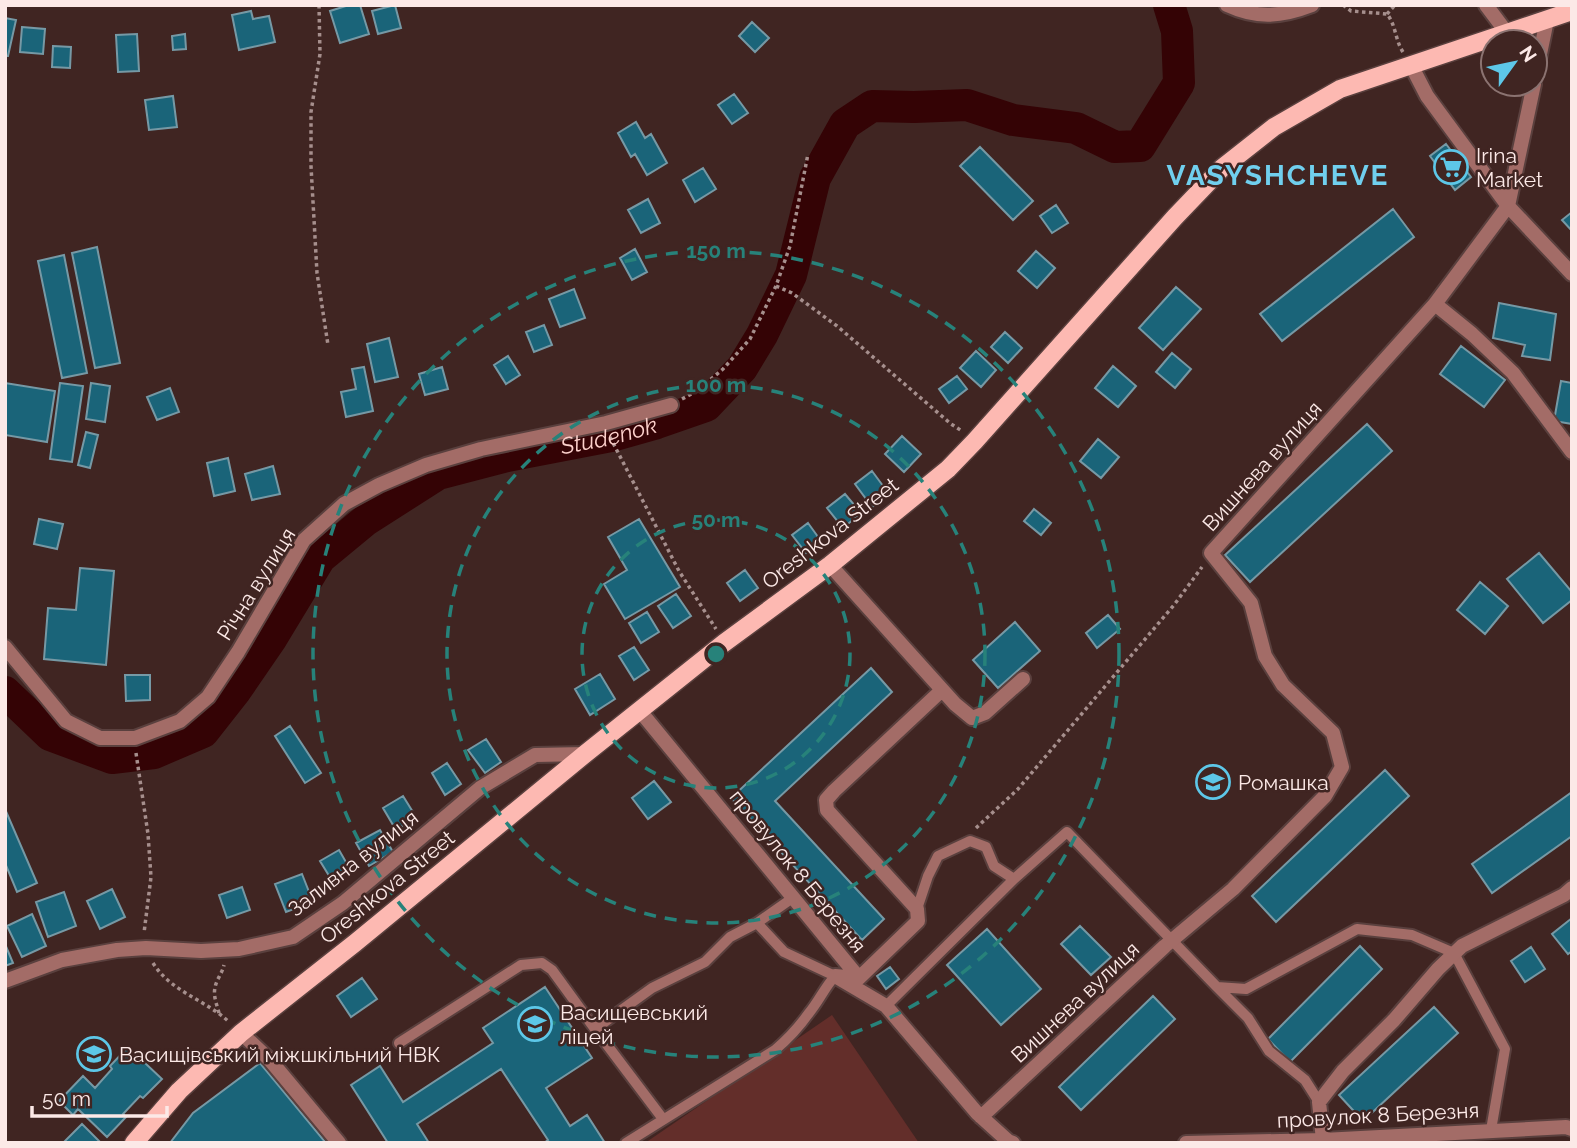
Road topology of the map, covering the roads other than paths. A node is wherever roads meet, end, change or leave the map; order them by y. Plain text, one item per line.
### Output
1 (1227, 5) edge
2 (1312, 5) edge
3 (1486, 5) edge
4 (1572, 11) edge
5 (1547, 20) junction
6 (1503, 28) edge
7 (1522, 28) edge
8 (1545, 28) edge
9 (1479, 42) edge
10 (1412, 65) junction
11 (1531, 98) edge
12 (1508, 206) junction
13 (1572, 274) edge
14 (1435, 304) junction
15 (671, 405) road end
16 (1572, 452) edge
17 (830, 565) junction
18 (5, 647) edge
19 (1023, 679) dead end
20 (942, 690) junction
21 (640, 710) junction
22 (584, 754) junction
23 (1014, 879) junction
24 (1572, 888) edge
25 (794, 897) junction
26 (916, 909) junction
27 (757, 923) junction
28 (1172, 941) junction
29 (1454, 953) junction
30 (835, 976) junction
31 (859, 978) junction
32 (5, 981) edge
33 (1217, 987) junction
34 (886, 1006) junction
35 (595, 1029) junction
36 (241, 1033) junction
37 (399, 1043) dead end
38 (1319, 1102) junction
39 (981, 1117) junction
40 (663, 1119) junction
41 (1572, 1129) edge
42 (1491, 1130) junction
43 (1003, 1140) edge
44 (1323, 1140) junction
45 (134, 1143) edge
46 (339, 1143) edge
47 (626, 1143) edge
48 (1186, 1143) edge

1 - 2 street
3 - 6 street
4 - 5 main road, Oreshkova Street
5 - 7 main road, Oreshkova Street
5 - 8 street
9 - 10 main road, Oreshkova Street
10 - 12 street
10 - 17 main road, Oreshkova Street
11 - 12 street, Вишнева вулиця
12 - 13 street
12 - 14 street, Вишнева вулиця
14 - 16 street
14 - 28 street, Вишнева вулиця
15 - 18 street, Річна вулиця
17 - 20 street
17 - 21 main road, Oreshkova Street
19 - 20 street
20 - 26 street
21 - 22 main road, Oreshkova Street
21 - 25 street, провулок 8 Березня
22 - 32 street, Заливна вулиця
22 - 36 main road, Oreshkova Street
23 - 26 lane
23 - 28 lane
23 - 34 lane
24 - 29 street
25 - 27 lane
25 - 31 street, провулок 8 Березня
26 - 31 street
27 - 30 lane
27 - 35 lane
28 - 33 lane
28 - 39 street, Вишнева вулиця
29 - 33 lane
29 - 38 street
29 - 42 lane
30 - 31 street, провулок 8 Березня
30 - 34 street, провулок 8 Березня
30 - 40 lane
33 - 38 lane
34 - 39 street, провулок 8 Березня
35 - 37 lane
35 - 40 lane
36 - 45 main road, Oreshkova Street
36 - 46 street
38 - 44 street
39 - 43 street, провулок 8 Березня
40 - 47 lane
41 - 42 street, провулок 8 Березня
42 - 44 street, провулок 8 Березня
44 - 48 street, провулок 8 Березня

